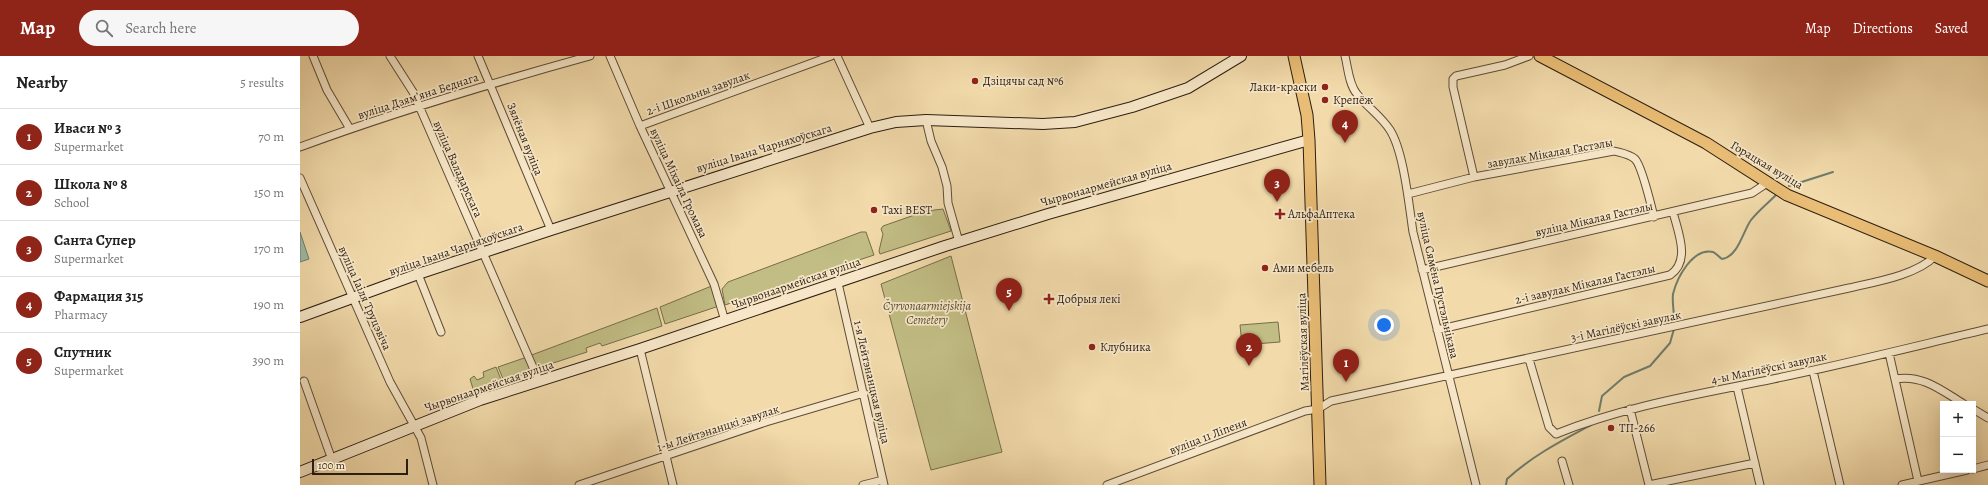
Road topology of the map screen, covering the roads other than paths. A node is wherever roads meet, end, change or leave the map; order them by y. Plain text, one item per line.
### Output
1 (313, 56) edge
2 (390, 56) edge
3 (478, 56) edge
4 (590, 56) edge
5 (610, 56) edge
6 (831, 56) edge
7 (837, 56) edge
8 (1241, 56) edge
9 (1294, 56) edge
10 (1345, 56) edge
11 (1530, 56) edge
12 (1540, 56) edge
13 (490, 84) junction
14 (419, 107) junction
15 (926, 120) junction
16 (640, 126) junction
17 (870, 128) junction
18 (350, 129) junction
19 (1309, 140) junction
20 (300, 147) edge
21 (300, 178) edge
22 (1474, 178) junction
23 (1767, 183) junction
24 (672, 191) junction
25 (1408, 194) junction
26 (1673, 212) junction
27 (1654, 217) junction
28 (551, 230) junction
29 (959, 242) junction
30 (484, 253) junction
31 (1935, 256) junction
32 (1422, 270) junction
33 (418, 274) junction
34 (1988, 281) edge
35 (838, 283) junction
36 (353, 299) junction
37 (300, 317) edge
38 (726, 320) junction
39 (1988, 329) edge
40 (1437, 330) junction
41 (441, 332) dead end
42 (640, 349) junction
43 (1889, 353) junction
44 (1529, 359) junction
45 (1813, 370) junction
46 (1448, 376) junction
47 (1895, 379) junction
48 (304, 381) dead end
49 (539, 381) junction
50 (1737, 386) junction
51 (864, 393) junction
52 (1959, 401) edge
53 (1318, 409) junction
54 (1630, 409) junction
55 (1976, 411) edge
56 (1988, 418) edge
57 (414, 426) junction
58 (667, 456) junction
59 (332, 460) junction
60 (1562, 461) dead end
61 (1755, 463) junction
62 (1988, 465) edge
63 (1976, 467) edge
64 (300, 472) edge
65 (1954, 473) edge
66 (1918, 481) junction
67 (884, 482) edge
68 (433, 485) edge
69 (579, 485) edge
70 (673, 485) edge
71 (863, 485) edge
72 (1107, 485) edge
73 (1320, 485) edge
74 (1476, 485) edge
75 (1568, 485) edge
76 (1649, 485) edge
77 (1760, 485) edge
78 (1840, 485) edge
79 (1902, 485) edge

1 - 18 street
2 - 14 street, вуліца Валадарскага
3 - 13 street, Зялёная вуліца
4 - 13 street, вуліца Дзямʼяна Беднага
5 - 16 street, вуліца Міхаіла Громава
6 - 16 street, 2-і Школьны завулак
7 - 17 street
8 - 15 main road, вуліца Івана Чарняхоўскага
9 - 19 main road, Магілёўская вуліца
10 - 25 street, вуліца Сямёна Пустэльнікава
11 - 22 street
12 - 23 main road, Горацкая вуліца
13 - 14 street, вуліца Дзямʼяна Беднага
13 - 28 street, Зялёная вуліца
14 - 18 street, вуліца Дзямʼяна Беднага
14 - 30 street, вуліца Валадарскага
15 - 17 main road, вуліца Івана Чарняхоўскага
15 - 29 street
16 - 24 street, вуліца Міхаіла Громава
17 - 24 main road, вуліца Івана Чарняхоўскага
18 - 20 street, вуліца Дзямʼяна Беднага
19 - 29 main road, Чырвонаармейская вуліца
19 - 53 main road, Магілёўская вуліца
21 - 36 street, вуліца Іаіля Труцэвіча
22 - 25 street, завулак Мікалая Гастэлы
22 - 27 street, завулак Мікалая Гастэлы
23 - 26 street, вуліца Мікалая Гастэлы
23 - 31 main road, Горацкая вуліца
24 - 28 main road, вуліца Івана Чарняхоўскага
24 - 38 street, вуліца Міхаіла Громава
25 - 32 street, вуліца Сямёна Пустэльнікава
26 - 27 street, вуліца Мікалая Гастэлы
26 - 40 street, 2-і завулак Мікалая Гастэлы
27 - 32 street, вуліца Мікалая Гастэлы
28 - 30 main road, вуліца Івана Чарняхоўскага
29 - 35 main road, Чырвонаармейская вуліца
30 - 33 main road, вуліца Івана Чарняхоўскага
30 - 49 street, вуліца Валадарскага
31 - 34 main road, Горацкая вуліца
31 - 44 street, 3-і Магілёўскі завулак
32 - 40 street, вуліца Сямёна Пустэльнікава
33 - 36 main road, вуліца Івана Чарняхоўскага
33 - 41 street
35 - 38 main road, Чырвонаармейская вуліца
35 - 51 street, 1-я Лейтэнанцкая вуліца
36 - 37 main road, вуліца Івана Чарняхоўскага
36 - 57 street, вуліца Іаіля Труцэвіча
38 - 42 main road, Чырвонаармейская вуліца
39 - 43 street, 4-ы Магілёўскі завулак
40 - 46 street, вуліца Сямёна Пустэльнікава
42 - 49 main road, Чырвонаармейская вуліца
42 - 58 street
43 - 45 street, 4-ы Магілёўскі завулак
43 - 47 street
44 - 46 street, 3-і Магілёўскі завулак
44 - 54 street, 4-ы Магілёўскі завулак
45 - 50 street, 4-ы Магілёўскі завулак
45 - 78 street
46 - 53 street, 3-і Магілёўскі завулак
46 - 74 street, вуліца Сямёна Пустэльнікава
47 - 52 street
47 - 66 street
48 - 59 street
49 - 57 main road, Чырвонаармейская вуліца
50 - 54 street, 4-ы Магілёўскі завулак
50 - 61 street
51 - 58 street, 1-ы Лейтэнанцкі завулак
51 - 67 street, 1-я Лейтэнанцкая вуліца
53 - 72 street, вуліца 11 Ліпеня
53 - 73 main road, Магілёўская вуліца
54 - 76 street
55 - 56 street
57 - 59 main road, Чырвонаармейская вуліца
57 - 68 street, вуліца Іаіля Труцэвіча
58 - 69 street, 1-ы Лейтэнанцкі завулак
58 - 70 street
59 - 64 main road, Чырвонаармейская вуліца
60 - 75 street
61 - 76 street
61 - 77 street
62 - 63 street
65 - 66 street
66 - 79 street
67 - 71 street

